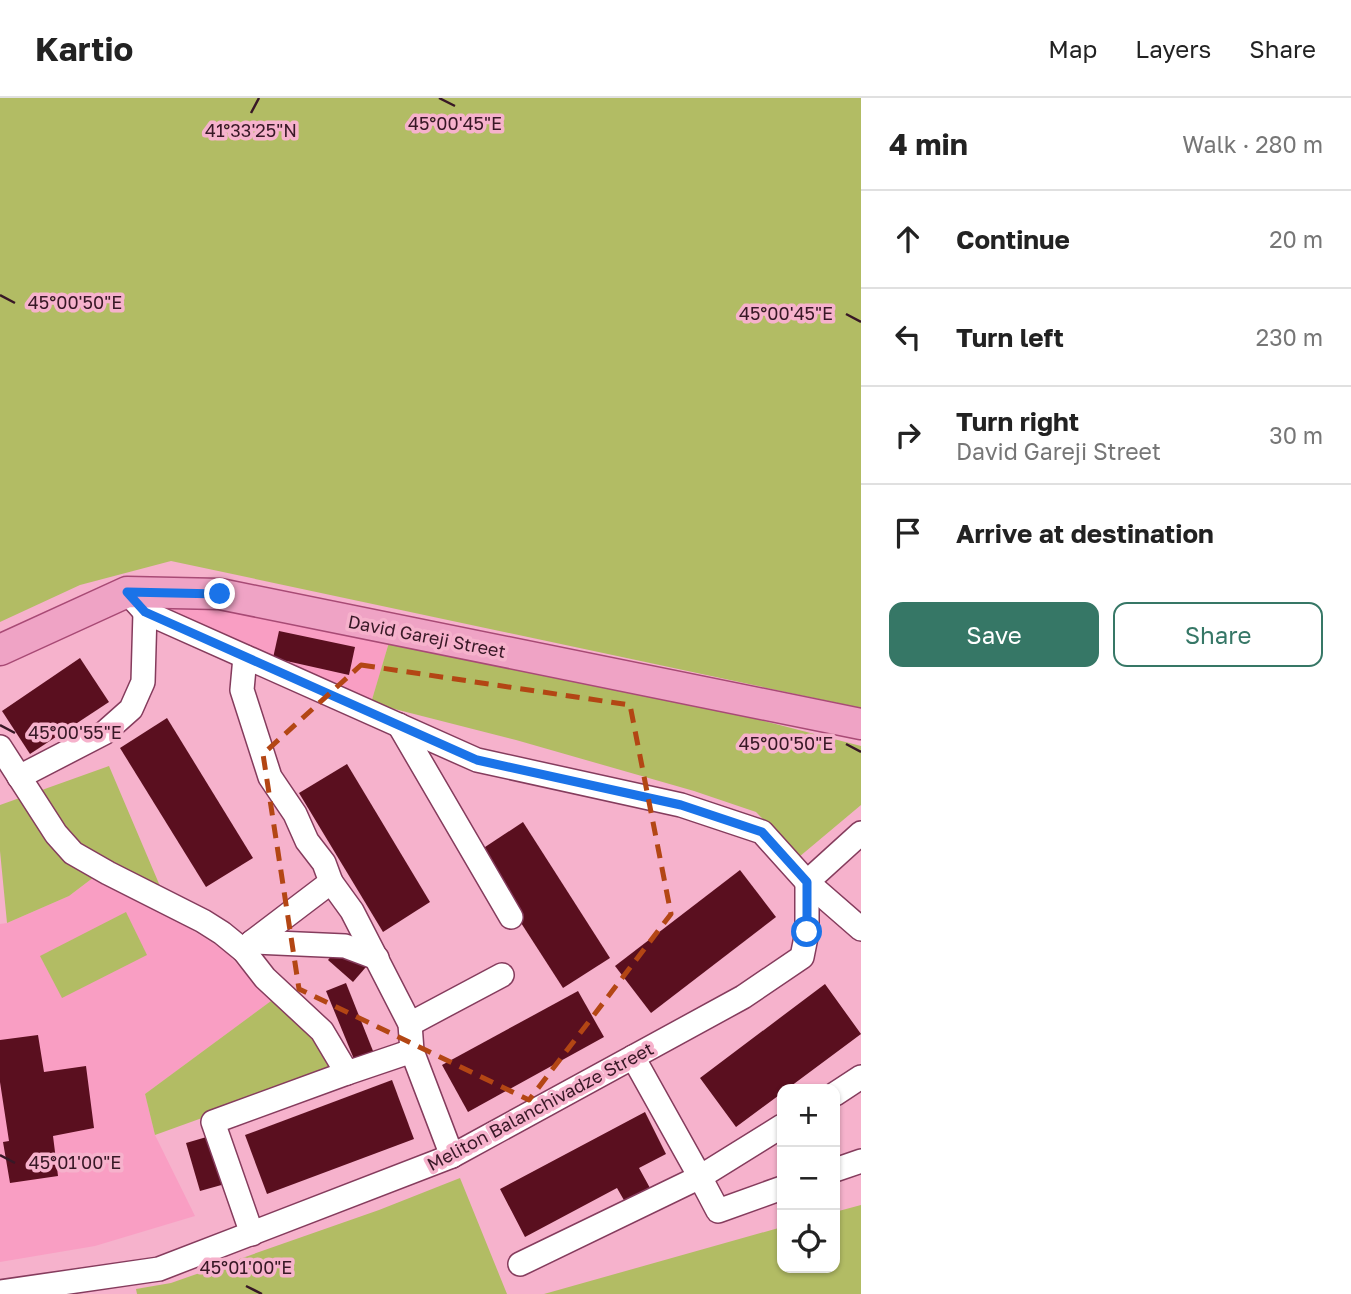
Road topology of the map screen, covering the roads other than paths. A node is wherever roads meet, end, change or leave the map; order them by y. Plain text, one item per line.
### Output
1 (136, 602) junction
2 (0, 650) edge
3 (245, 657) junction
4 (861, 724) edge
5 (399, 725) junction
6 (0, 747) edge
7 (19, 777) junction
8 (861, 833) edge
9 (331, 882) junction
10 (807, 882) junction
11 (511, 917) dead end
12 (861, 929) edge
13 (248, 946) junction
14 (377, 958) junction
15 (502, 975) dead end
16 (410, 1024) junction
17 (412, 1051) junction
18 (633, 1057) junction
19 (346, 1073) junction
20 (861, 1077) edge
21 (840, 1091) edge
22 (777, 1129) edge
23 (452, 1156) junction
24 (861, 1161) edge
25 (840, 1168) edge
26 (700, 1177) junction
27 (777, 1190) edge
28 (252, 1234) junction
29 (520, 1264) dead end
30 (0, 1292) edge

1 - 2 main road, David Gareji Street
1 - 3 street
1 - 4 main road, David Gareji Street
1 - 7 street
3 - 5 street
3 - 9 street
5 - 10 street
5 - 11 street
6 - 7 street
7 - 13 street
8 - 10 street
9 - 13 street
9 - 14 street
10 - 12 street
10 - 18 street, Meliton Balanchivadze Street
13 - 14 street
13 - 19 street
14 - 16 street
15 - 16 street
16 - 17 street
17 - 19 street
17 - 23 street
18 - 23 street, Meliton Balanchivadze Street
18 - 26 street
19 - 28 street
20 - 21 street
22 - 26 street
23 - 28 street, Meliton Balanchivadze Street
24 - 25 street
26 - 27 street
26 - 29 street
28 - 30 street, Meliton Balanchivadze Street

